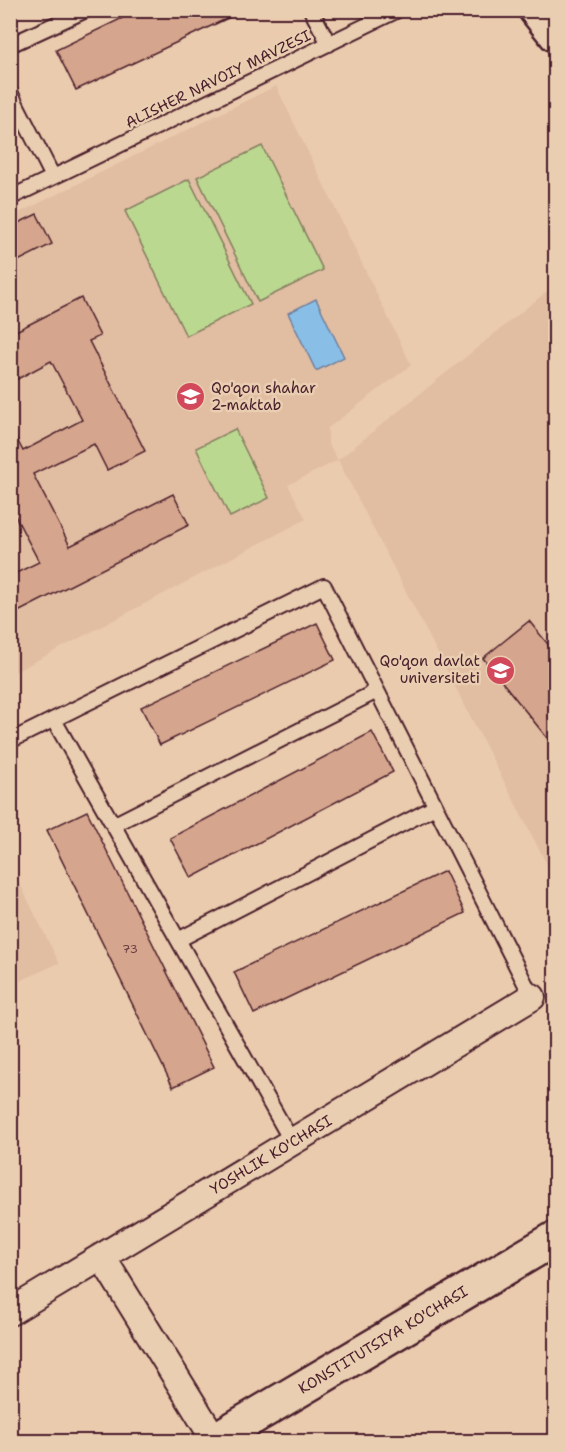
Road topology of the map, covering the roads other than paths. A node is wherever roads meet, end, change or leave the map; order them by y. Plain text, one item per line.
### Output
1 (311, 10) edge
2 (398, 10) edge
3 (536, 10) edge
4 (84, 11) edge
5 (555, 35) edge
6 (329, 44) junction
7 (10, 45) edge
8 (10, 92) edge
9 (53, 177) junction
10 (10, 198) edge
11 (377, 691) junction
12 (54, 720) junction
13 (10, 741) edge
14 (435, 807) junction
15 (113, 825) junction
16 (178, 940) junction
17 (532, 997) joint
18 (292, 1142) junction
19 (555, 1239) edge
20 (102, 1257) junction
21 (10, 1312) edge
22 (214, 1441) edge

1 - 6 lane
2 - 6 lane, ALISHER NAVOIY MAVZESI
3 - 5 main road
4 - 7 lane
6 - 9 lane, ALISHER NAVOIY MAVZESI
8 - 9 lane
9 - 10 lane, ALISHER NAVOIY MAVZESI
11 - 12 lane
11 - 14 lane
11 - 15 lane
12 - 13 lane
12 - 15 lane
14 - 16 lane
14 - 17 lane
15 - 16 lane
16 - 18 lane
17 - 18 street, YOSHLIK KO'CHASI
18 - 20 street, YOSHLIK KO'CHASI
19 - 22 main road, KONSTITUTSIYA KO'CHASI
20 - 21 street, YOSHLIK KO'CHASI
20 - 22 street

